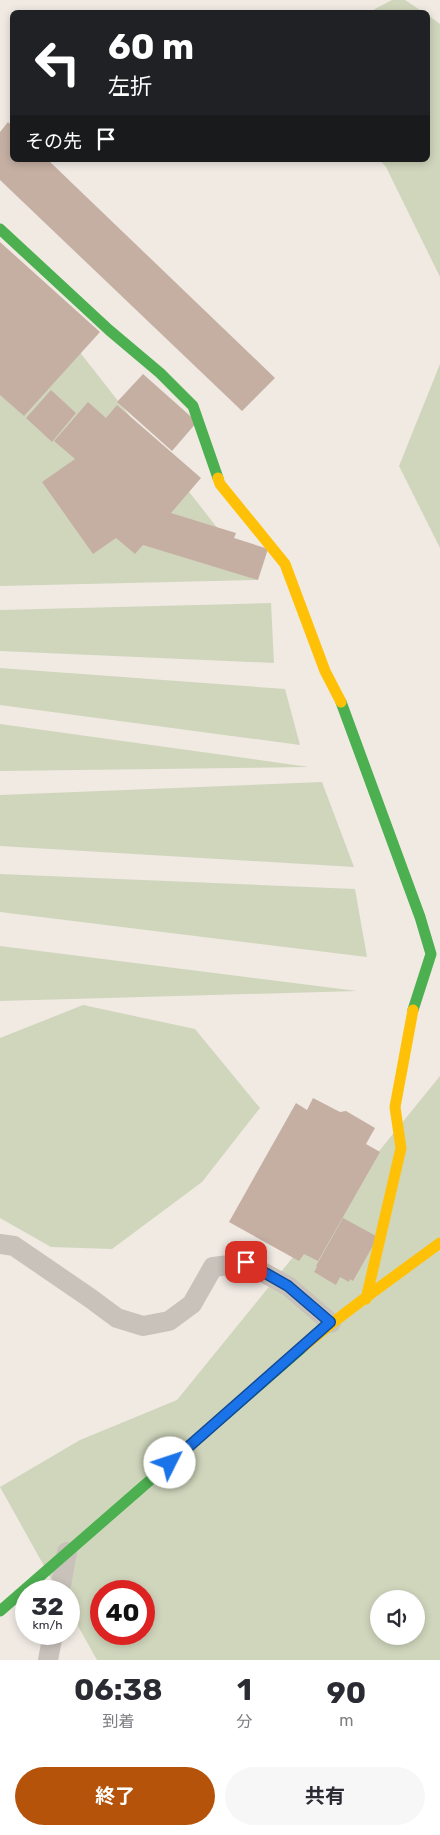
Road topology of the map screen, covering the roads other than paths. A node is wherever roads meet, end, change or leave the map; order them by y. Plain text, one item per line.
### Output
1 (0, 229) edge
2 (440, 1243) edge
3 (0, 1244) edge
4 (366, 1299) junction
5 (330, 1322) junction
6 (67, 1552) junction
7 (62, 1580) edge
8 (0, 1612) edge
9 (50, 1645) edge
10 (48, 1660) edge

1 - 4 street
2 - 4 street
3 - 5 street
4 - 5 street
5 - 6 street
6 - 7 street
6 - 8 street
9 - 10 street

